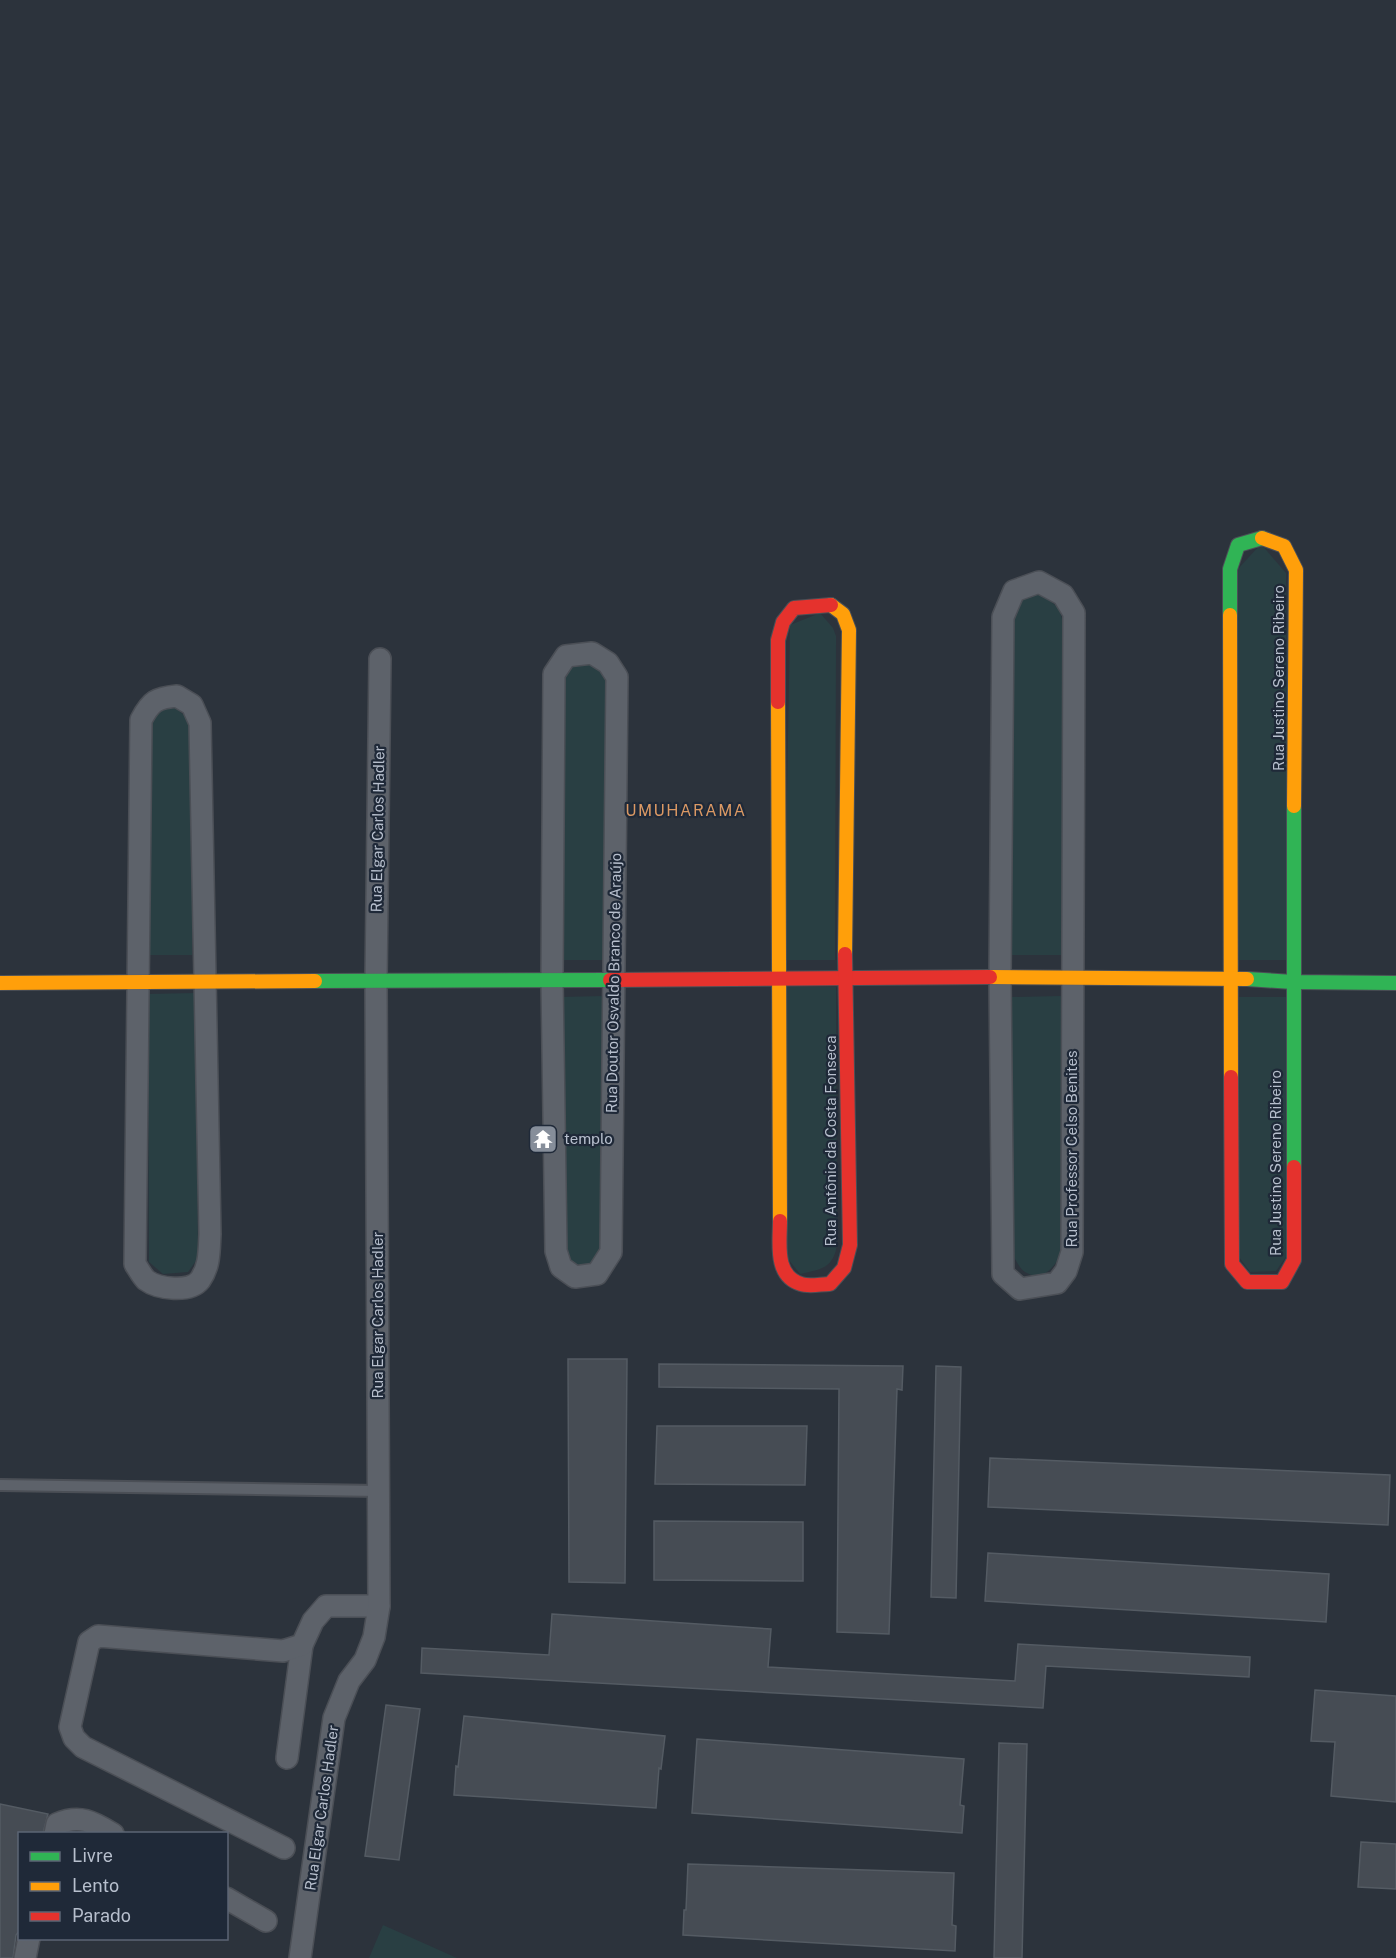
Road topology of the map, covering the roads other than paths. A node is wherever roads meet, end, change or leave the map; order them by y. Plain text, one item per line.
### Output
1 (380, 659) dead end
2 (1073, 977) junction
3 (780, 978) junction
4 (1000, 978) junction
5 (1230, 978) junction
6 (846, 979) junction
7 (552, 980) junction
8 (615, 980) junction
9 (376, 981) junction
10 (138, 982) junction
11 (204, 982) junction
12 (1293, 982) junction
13 (0, 983) edge
14 (1396, 983) edge
15 (0, 1485) edge
16 (378, 1491) junction
17 (379, 1606) junction
18 (302, 1646) junction
19 (287, 1758) dead end
20 (55, 1832) edge
21 (111, 1832) edge
22 (284, 1848) dead end
23 (228, 1899) edge
24 (266, 1921) dead end
25 (29, 1940) edge
26 (25, 1958) edge
27 (300, 1958) edge

1 - 9 street, Rua Elgar Carlos Hadler
2 - 4 street
2 - 4 street, Rua Professor Celso Benites
2 - 4 street, Rua Professor Celso Benites
2 - 5 street
3 - 6 street
3 - 6 street, Rua Antônio da Costa Fonseca
3 - 6 street, Rua Antônio da Costa Fonseca
3 - 8 street
4 - 6 street
5 - 12 street
5 - 12 street, Rua Justino Sereno Ribeiro
5 - 12 street, Rua Justino Sereno Ribeiro
7 - 8 street
7 - 8 street, Rua Doutor Osvaldo Branco de Araújo
7 - 8 street, Rua Doutor Osvaldo Branco de Araújo
7 - 9 street
9 - 11 street
9 - 16 street, Rua Elgar Carlos Hadler
10 - 11 street
10 - 11 street
10 - 11 street
10 - 13 street
12 - 14 street
15 - 16 lane
16 - 17 street, Rua Elgar Carlos Hadler
17 - 18 street
17 - 27 street, Rua Elgar Carlos Hadler
18 - 19 street
18 - 22 street
20 - 21 street
23 - 24 street
25 - 26 street

